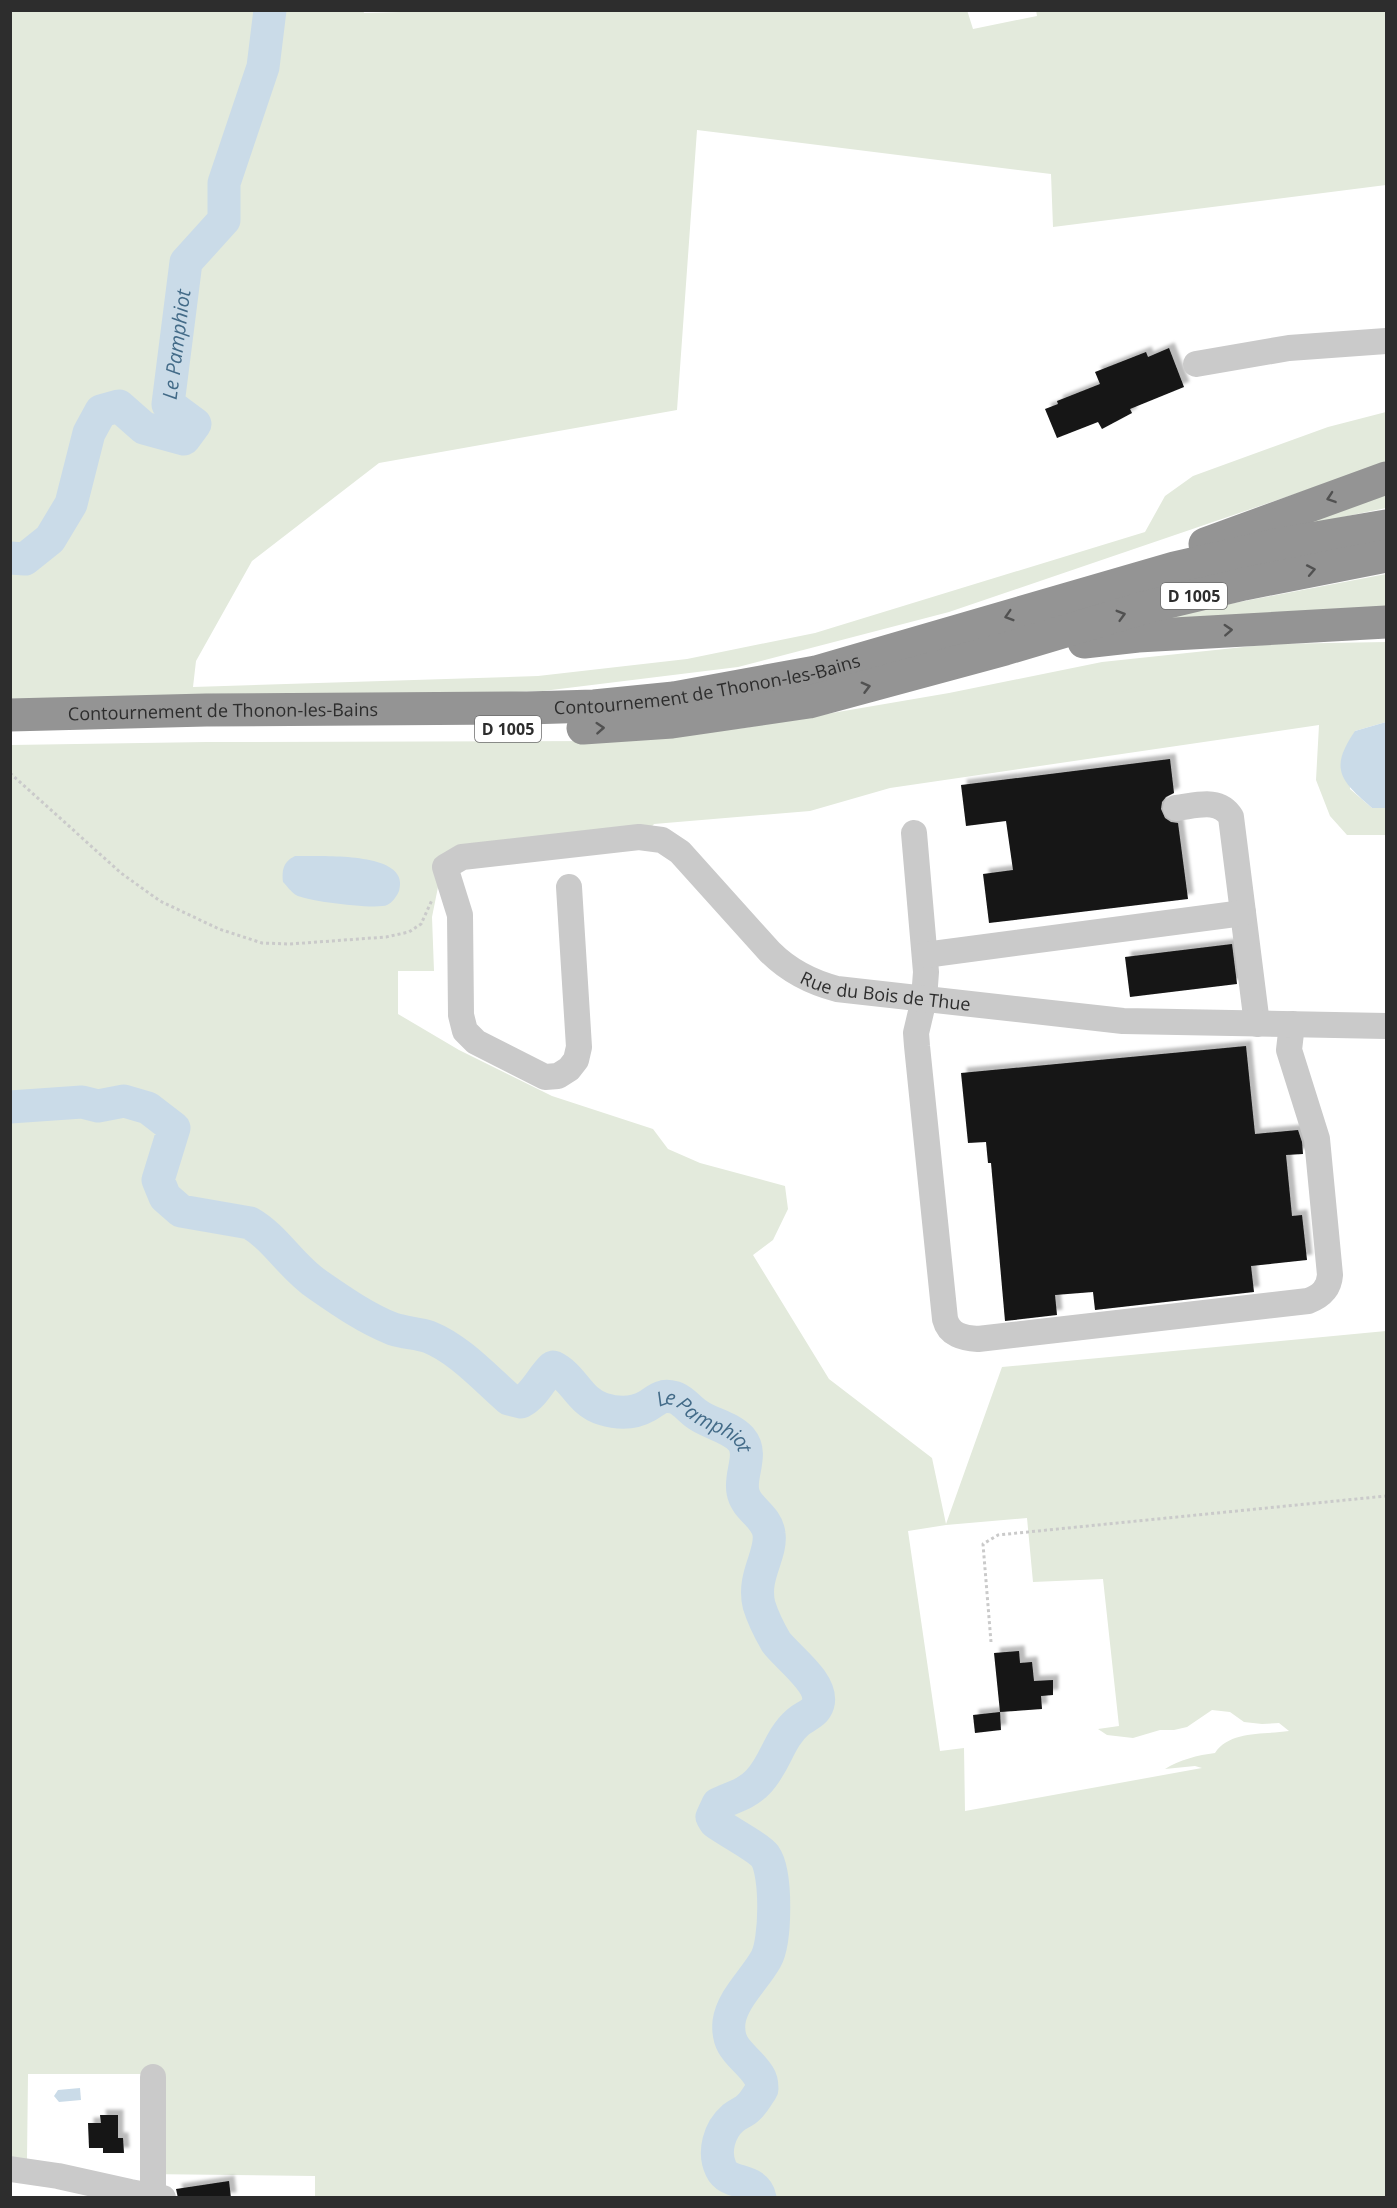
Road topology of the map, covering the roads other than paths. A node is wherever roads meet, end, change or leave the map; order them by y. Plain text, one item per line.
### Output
1 (1386, 341) edge
2 (1196, 364) dead end
3 (1386, 478) edge
4 (1386, 526) edge
5 (1386, 556) edge
6 (1065, 599) junction
7 (1386, 622) edge
8 (1005, 649) junction
9 (10, 715) edge
10 (206, 719) junction
11 (10, 730) edge
12 (1176, 808) dead end
13 (914, 833) dead end
14 (569, 886) dead end
15 (1243, 913) junction
16 (925, 955) junction
17 (924, 999) junction
18 (1257, 1024) junction
19 (1293, 1024) junction
20 (1386, 1026) edge
21 (153, 2077) dead end
22 (10, 2169) edge
23 (158, 2196) edge

1 - 2 street
3 -> 6 highway
4 - 6 highway, Contournement de Thonon-les-Bains / D 1005
8 -> 5 highway, Contournement de Thonon-les-Bains / D 1005
6 -> 10 highway, Contournement de Thonon-les-Bains / D 1005
8 -> 7 highway
10 -> 8 highway, Contournement de Thonon-les-Bains / D 1005
9 - 10 highway, Contournement de Thonon-les-Bains / D 1005
10 - 11 highway, Contournement de Thonon-les-Bains / D 1005
12 - 15 street
13 - 16 street
14 - 17 street, Rue du Bois de Thue
15 - 16 street
15 - 18 street
16 - 17 street
17 - 18 street, Rue du Bois de Thue
17 - 19 street
18 - 19 street, Rue du Bois de Thue
19 - 20 street, Rue du Bois de Thue
21 - 23 street
22 - 23 street

